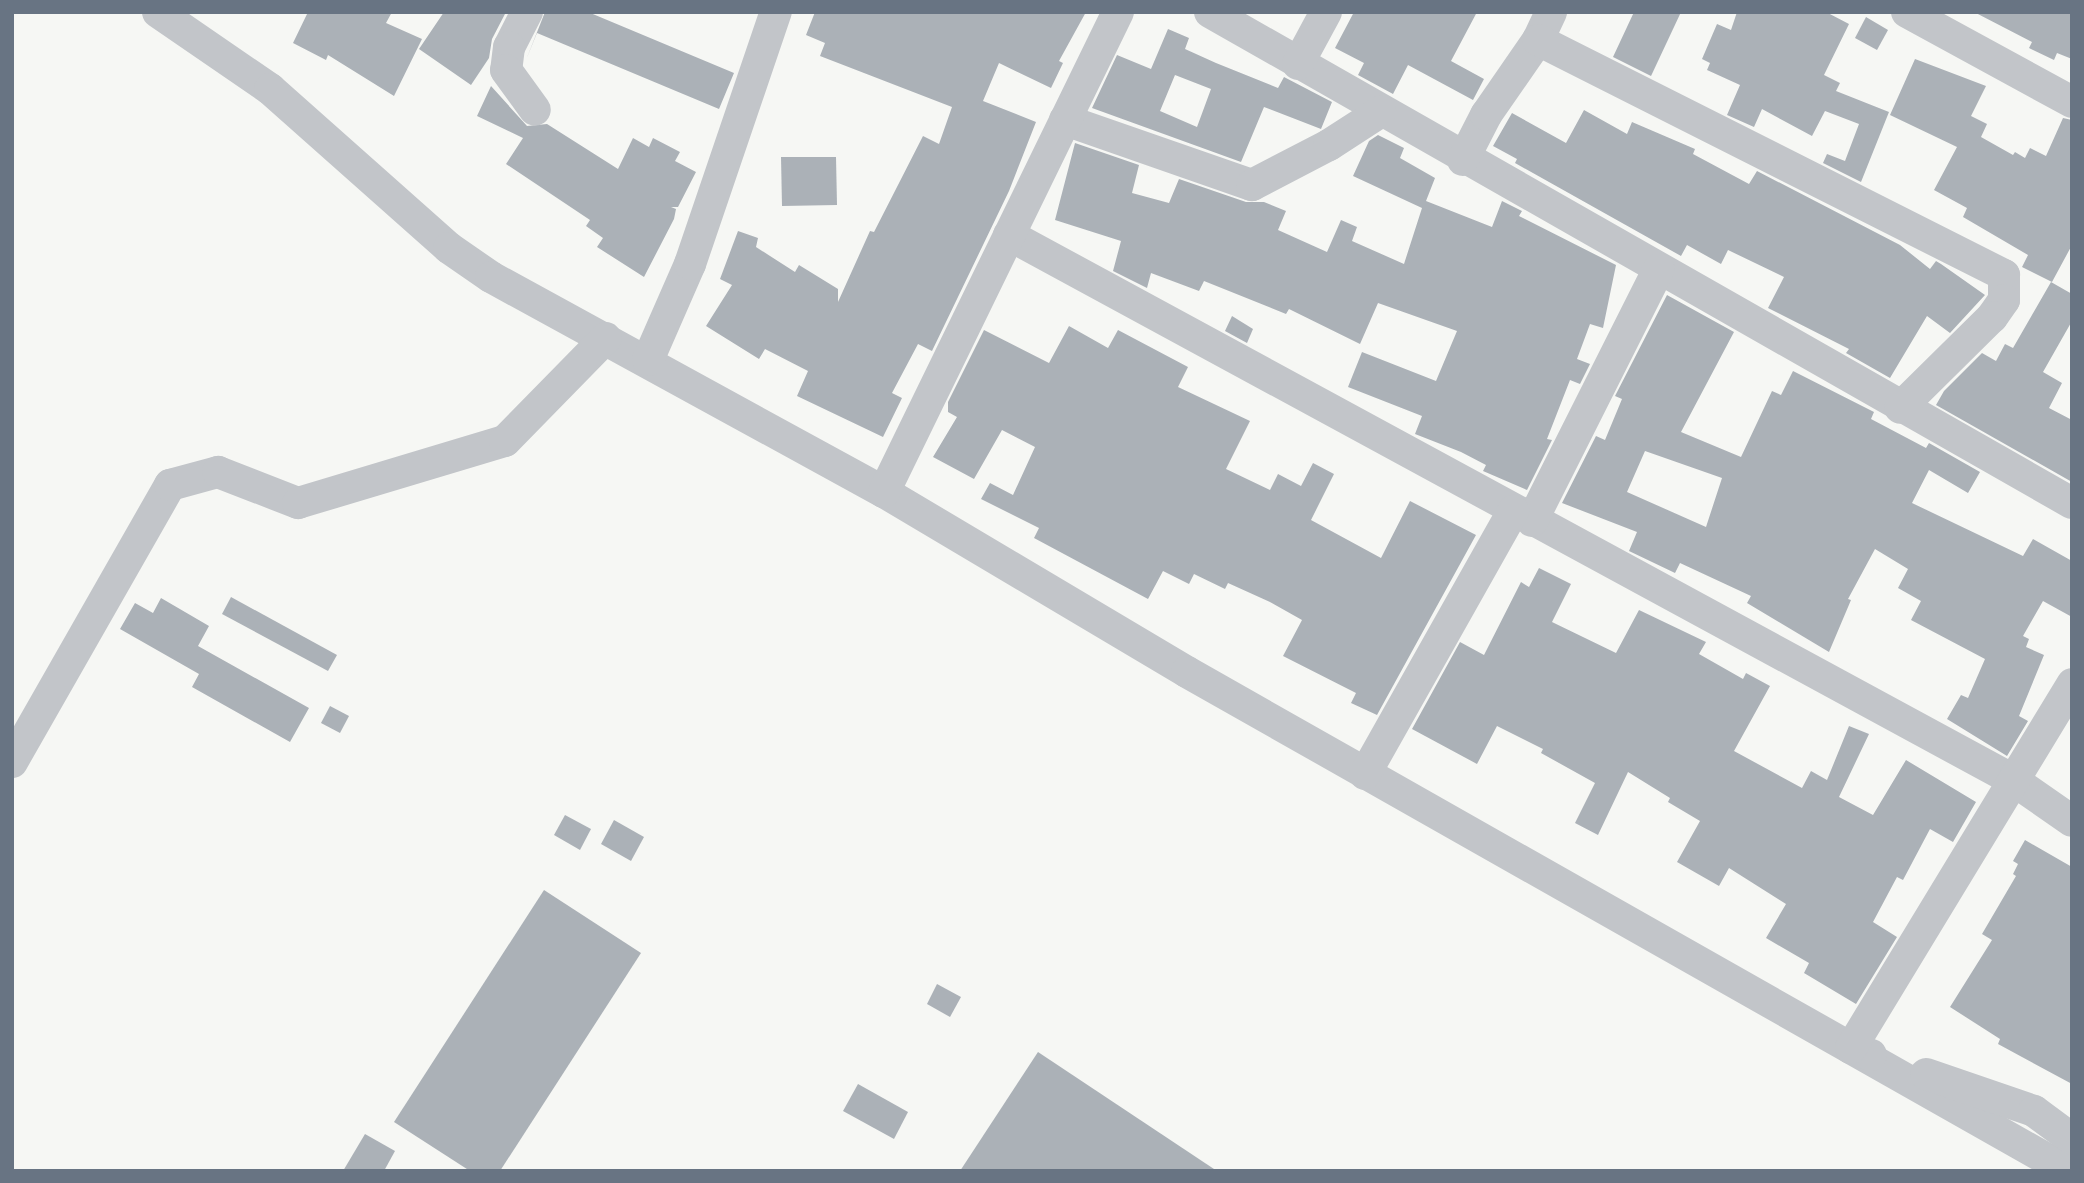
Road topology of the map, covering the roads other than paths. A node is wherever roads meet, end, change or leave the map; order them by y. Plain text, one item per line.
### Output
1 (527, 12) edge
2 (776, 12) edge
3 (1118, 12) edge
4 (1210, 12) edge
5 (1326, 12) edge
6 (1907, 12) edge
7 (164, 14) edge
8 (1545, 26) edge
9 (1298, 64) junction
10 (2072, 102) edge
11 (535, 110) dead end
12 (1380, 112) junction
13 (1065, 120) junction
14 (1463, 160) junction
15 (1009, 235) junction
16 (1659, 269) junction
17 (606, 338) junction
18 (648, 360) junction
19 (1900, 408) junction
20 (884, 492) junction
21 (2072, 503) edge
22 (1522, 516) junction
23 (2072, 684) edge
24 (12, 762) edge
25 (1365, 774) junction
26 (2013, 780) junction
27 (2072, 821) edge
28 (1851, 1048) junction
29 (2072, 1139) edge
30 (2068, 1171) edge

1 - 11 street
2 - 18 street
3 - 13 street
4 - 9 street
5 - 9 street
6 - 10 street
7 - 17 street
8 - 14 street
8 - 19 street
9 - 12 street
12 - 13 street
12 - 14 street
13 - 15 street
14 - 16 street
15 - 20 street
15 - 22 street
16 - 19 street
16 - 22 street
17 - 18 street
17 - 24 street
18 - 20 street
19 - 21 street
20 - 25 street
22 - 25 street
22 - 26 street
23 - 26 street
25 - 28 street
26 - 27 street
26 - 28 street
28 - 29 street
28 - 30 street

